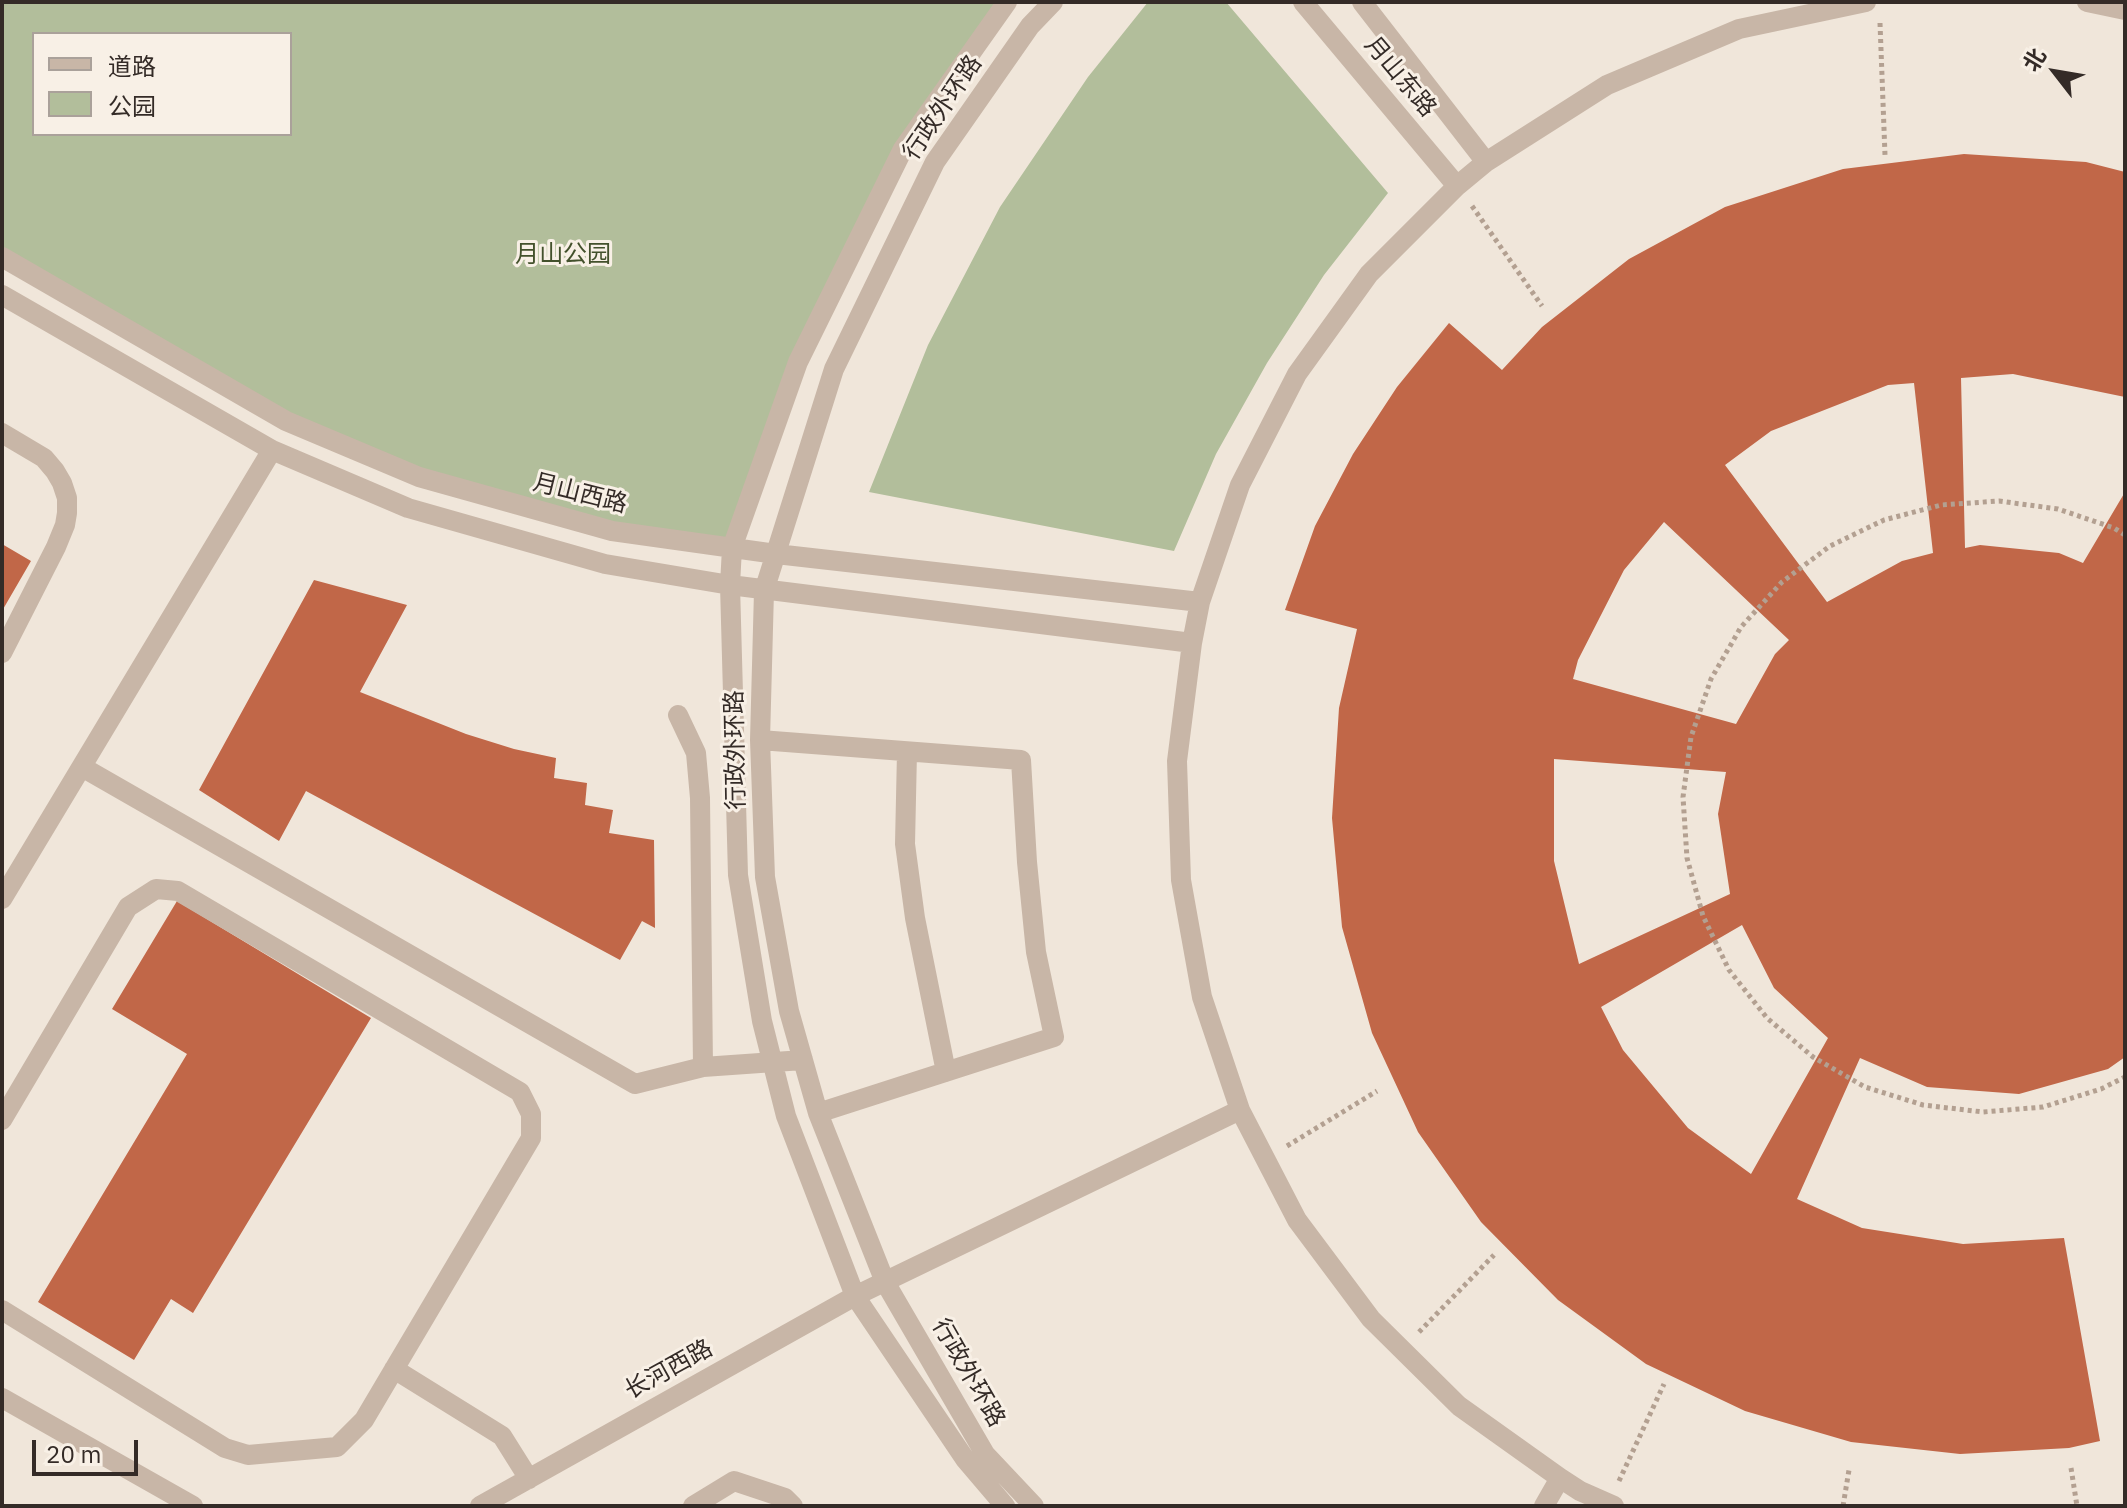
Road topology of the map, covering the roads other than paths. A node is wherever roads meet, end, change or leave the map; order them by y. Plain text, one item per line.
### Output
1 (1007, 2) edge
2 (1053, 2) edge
3 (1303, 2) edge
4 (1362, 2) edge
5 (2087, 2) edge
6 (1873, 10) edge
7 (2125, 10) edge
8 (1486, 162) junction
9 (1457, 186) junction
10 (10, 262) edge
11 (2, 294) edge
12 (2, 433) edge
13 (272, 450) junction
14 (732, 548) junction
15 (776, 554) junction
16 (730, 585) junction
17 (764, 591) junction
18 (1200, 602) junction
19 (1192, 643) junction
20 (2, 653) edge
21 (678, 715) dead end
22 (760, 740) junction
23 (907, 752) junction
24 (82, 767) junction
25 (2, 899) edge
26 (803, 1060) junction
27 (772, 1062) junction
28 (703, 1067) junction
29 (946, 1072) junction
30 (1240, 1110) junction
31 (818, 1113) junction
32 (2, 1120) edge
33 (885, 1282) junction
34 (855, 1296) junction
35 (2, 1310) edge
36 (394, 1369) junction
37 (2, 1398) edge
38 (1560, 1478) junction
39 (529, 1479) junction
40 (1576, 1498) edge
41 (1611, 1505) edge
42 (193, 1506) edge
43 (480, 1506) edge
44 (693, 1506) edge
45 (793, 1506) edge
46 (1005, 1506) edge
47 (1034, 1506) edge
48 (1544, 1506) edge

1 - 14 street, 行政外环路
2 - 15 street, 行政外环路
3 - 9 street, 月山东路
4 - 8 street, 月山东路
5 - 7 street
6 - 8 street
8 - 9 street
9 - 18 street
10 - 11 street
10 - 14 street, 月山西路
11 - 13 street
12 - 20 street
13 - 16 street
13 - 24 street
14 - 15 street, 月山西路
14 - 16 street, 行政外环路
15 - 17 street, 行政外环路
15 - 18 street, 月山西路
16 - 17 street
16 - 27 street, 行政外环路
17 - 19 street
17 - 22 street, 行政外环路
18 - 19 street
19 - 30 street
21 - 28 street
22 - 23 street
22 - 26 street, 行政外环路
23 - 29 street
23 - 29 street
24 - 25 street
24 - 28 street
26 - 27 street
26 - 31 street, 行政外环路
27 - 28 street
27 - 34 street, 行政外环路
29 - 31 street
30 - 33 street, 长河西路
30 - 38 street
31 - 33 street, 行政外环路
32 - 36 street
33 - 34 street, 长河西路
33 - 47 street, 行政外环路
34 - 39 street, 长河西路
34 - 46 street, 行政外环路
35 - 36 street
36 - 39 street
37 - 42 street
38 - 40 street
38 - 48 street
39 - 43 street, 长河西路
40 - 41 street
44 - 45 street

